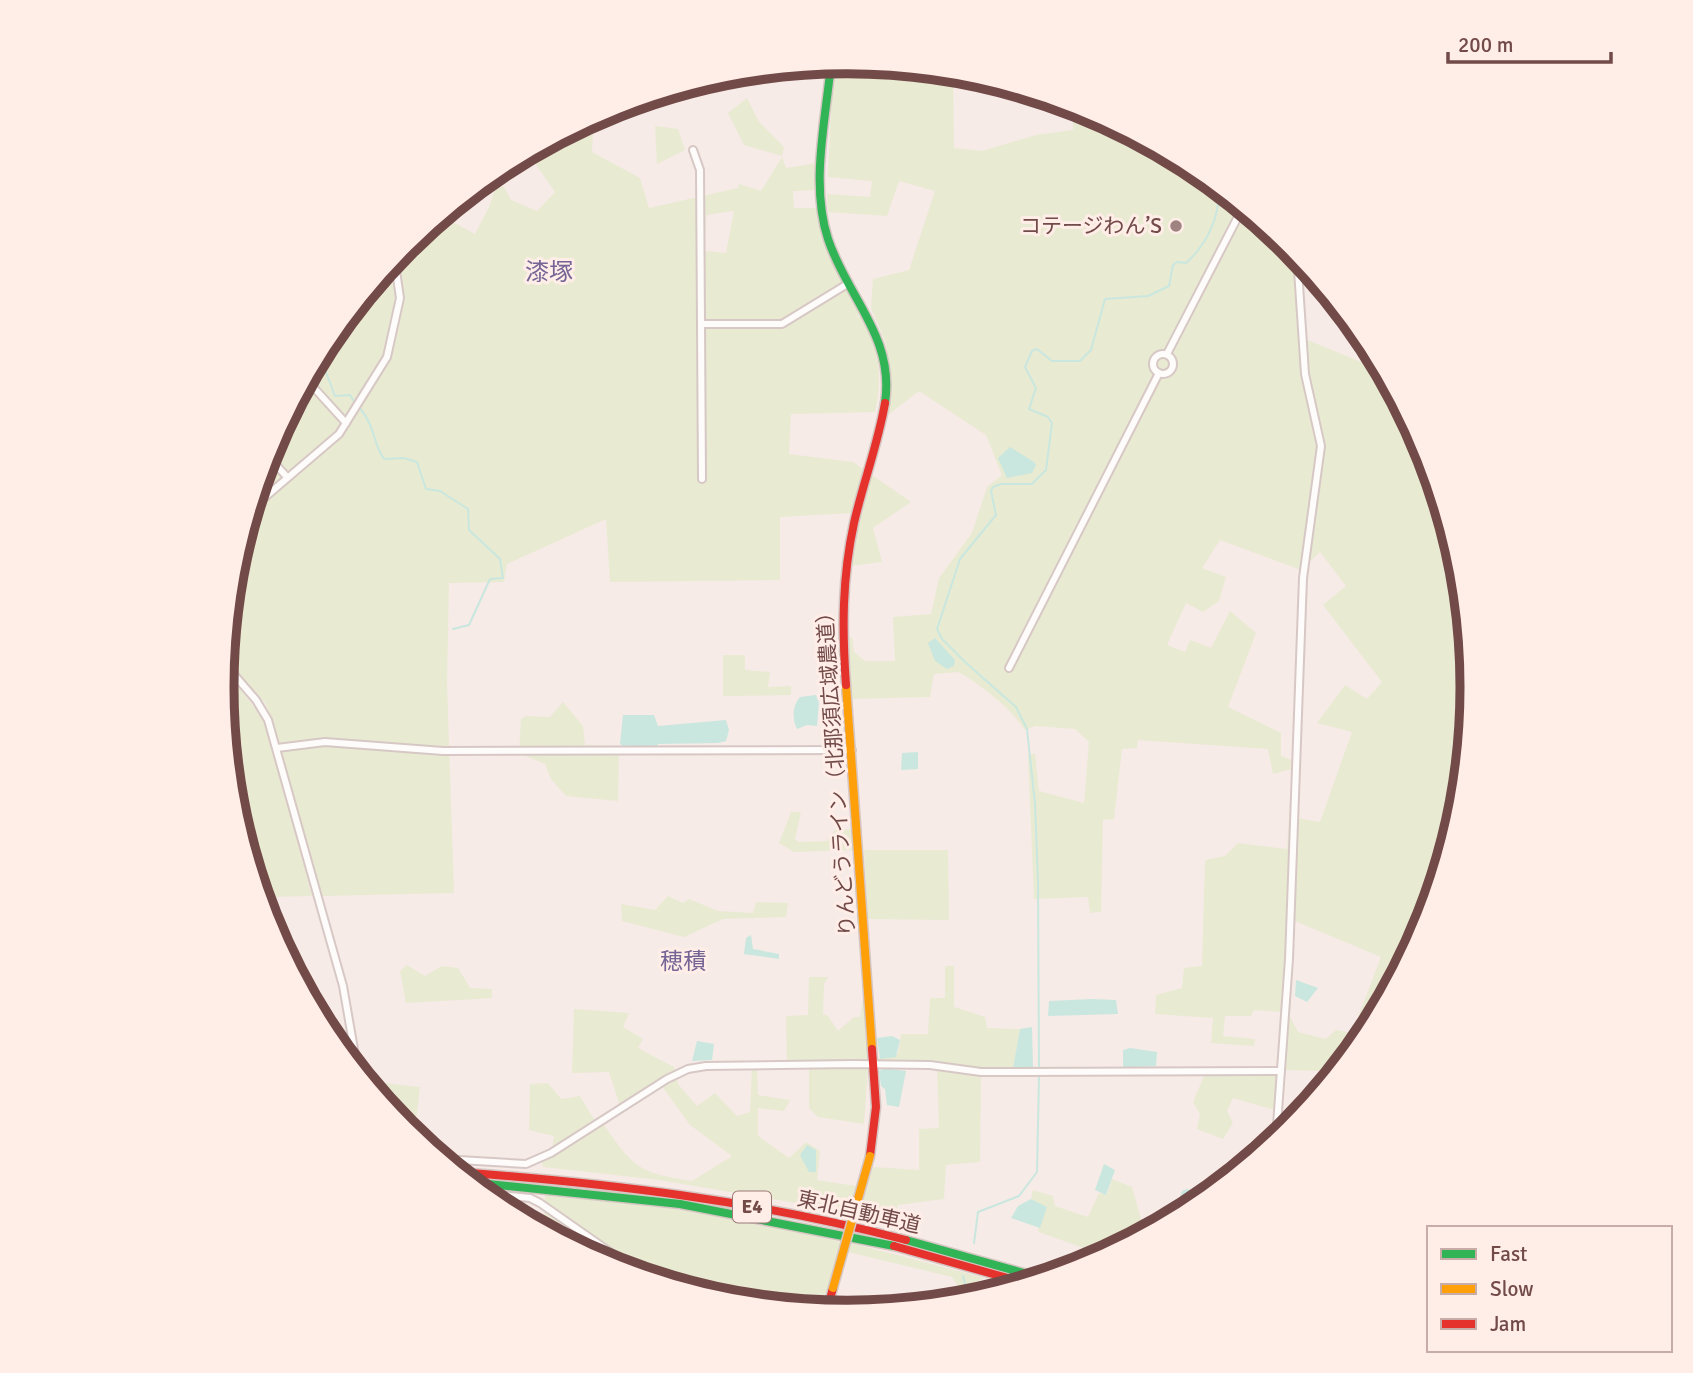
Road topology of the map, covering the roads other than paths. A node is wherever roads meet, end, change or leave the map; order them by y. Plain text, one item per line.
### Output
1 (830, 74) edge
2 (694, 150) dead end
3 (1239, 216) edge
4 (396, 271) edge
5 (1298, 273) edge
6 (849, 283) junction
7 (702, 324) junction
8 (1167, 354) junction
9 (1158, 373) junction
10 (313, 386) edge
11 (346, 423) junction
12 (275, 464) edge
13 (287, 477) junction
14 (702, 479) dead end
15 (263, 498) edge
16 (1009, 668) dead end
17 (234, 675) edge
18 (277, 748) junction
19 (852, 750) junction
20 (355, 1052) edge
21 (873, 1065) junction
22 (1281, 1071) junction
23 (1277, 1123) edge
24 (459, 1161) edge
25 (474, 1173) edge
26 (489, 1184) edge
27 (505, 1195) edge
28 (611, 1252) edge
29 (1024, 1273) edge
30 (1008, 1278) edge
31 (830, 1299) edge

1 - 6 main road, りんどうライン（北那須広域農道）
2 - 7 street
3 - 8 street
4 - 11 street
5 - 22 street
6 - 7 street
6 - 19 main road, りんどうライン（北那須広域農道）
7 - 14 street
8 - 9 street
8 - 9 street
9 - 16 street
10 - 11 street
11 - 13 street
12 - 13 street
13 - 15 street
17 - 18 street
18 - 19 street
18 - 20 street
19 - 21 main road, りんどうライン（北那須広域農道）
21 - 22 street
21 - 24 street
21 - 31 main road, りんどうライン（北那須広域農道）, bridge
22 - 23 street
25 - 29 main road, 東北自動車道 / E4
26 - 30 main road, 東北自動車道 / E4
27 - 28 street

